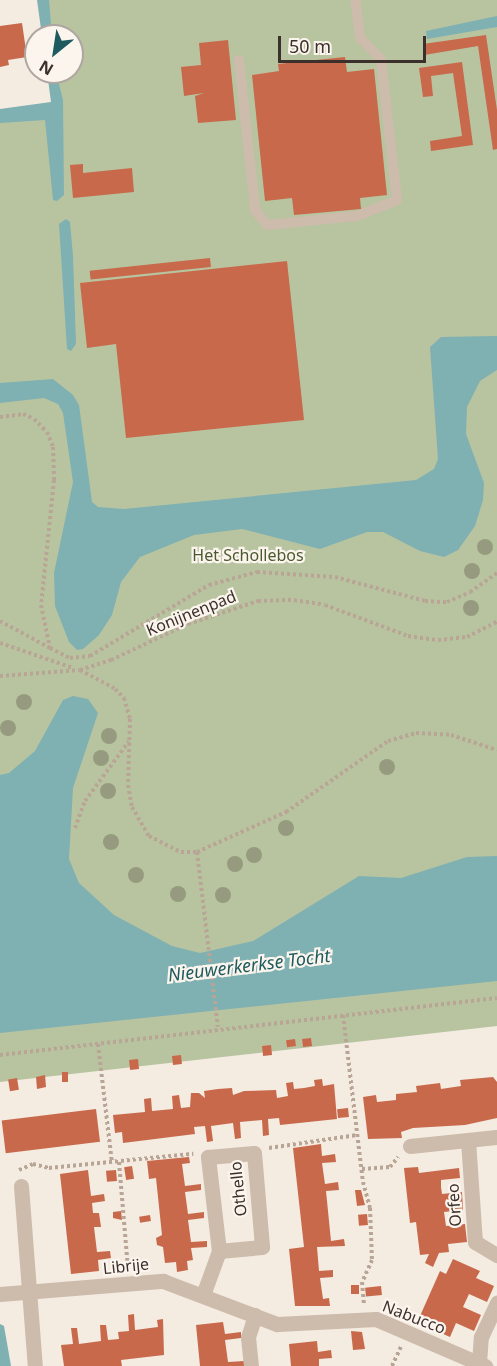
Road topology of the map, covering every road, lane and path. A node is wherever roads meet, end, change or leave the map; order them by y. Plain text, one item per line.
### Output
1 (355, 0) edge
2 (239, 60) dead end
3 (0, 417) edge
4 (497, 573) edge
5 (0, 621) edge
6 (497, 622) edge
7 (0, 644) edge
8 (50, 648) junction
9 (80, 670) junction
10 (0, 676) edge
11 (129, 740) junction
12 (497, 750) edge
13 (75, 828) dead end
14 (197, 852) junction
15 (497, 998) edge
16 (343, 1015) junction
17 (218, 1027) junction
18 (98, 1044) junction
19 (0, 1055) edge
20 (357, 1135) junction
21 (497, 1137) edge
22 (468, 1140) junction
23 (410, 1146) joint
24 (254, 1153) junction
25 (208, 1157) junction
26 (119, 1162) junction
27 (112, 1163) junction
28 (361, 1169) junction
29 (21, 1186) joint
30 (219, 1251) junction
31 (497, 1255) edge
32 (130, 1284) junction
33 (3, 1294) edge
34 (31, 1294) junction
35 (203, 1295) junction
36 (497, 1303) edge
37 (255, 1315) junction
38 (366, 1319) junction
39 (482, 1365) edge
40 (35, 1366) edge
41 (251, 1366) edge

1 - 2 lane
3 - 8 path
4 - 8 path
5 - 8 path
6 - 9 path, Konijnenpad
7 - 9 path
9 - 10 path, Konijnenpad
9 - 11 path
11 - 13 path
11 - 14 path
12 - 14 path
14 - 17 path
15 - 16 path
16 - 17 path
16 - 20 path
17 - 18 path
18 - 19 path
18 - 27 path
20 - 24 path
20 - 28 path
21 - 22 street
22 - 23 street
22 - 31 street, Orfeo
23 - 28 path
24 - 25 street, Othello
24 - 30 street, Othello
25 - 26 path
25 - 30 street, Othello
26 - 27 path
26 - 32 path
27 - 29 path
28 - 38 path
29 - 34 street
30 - 35 street, Othello
32 - 34 street, Librije
32 - 35 street, Librije
33 - 34 street, Librije
34 - 40 street
35 - 37 street, Librije
36 - 39 street
37 - 38 street, Nabucco
37 - 41 street
38 - 39 street, Nabucco

